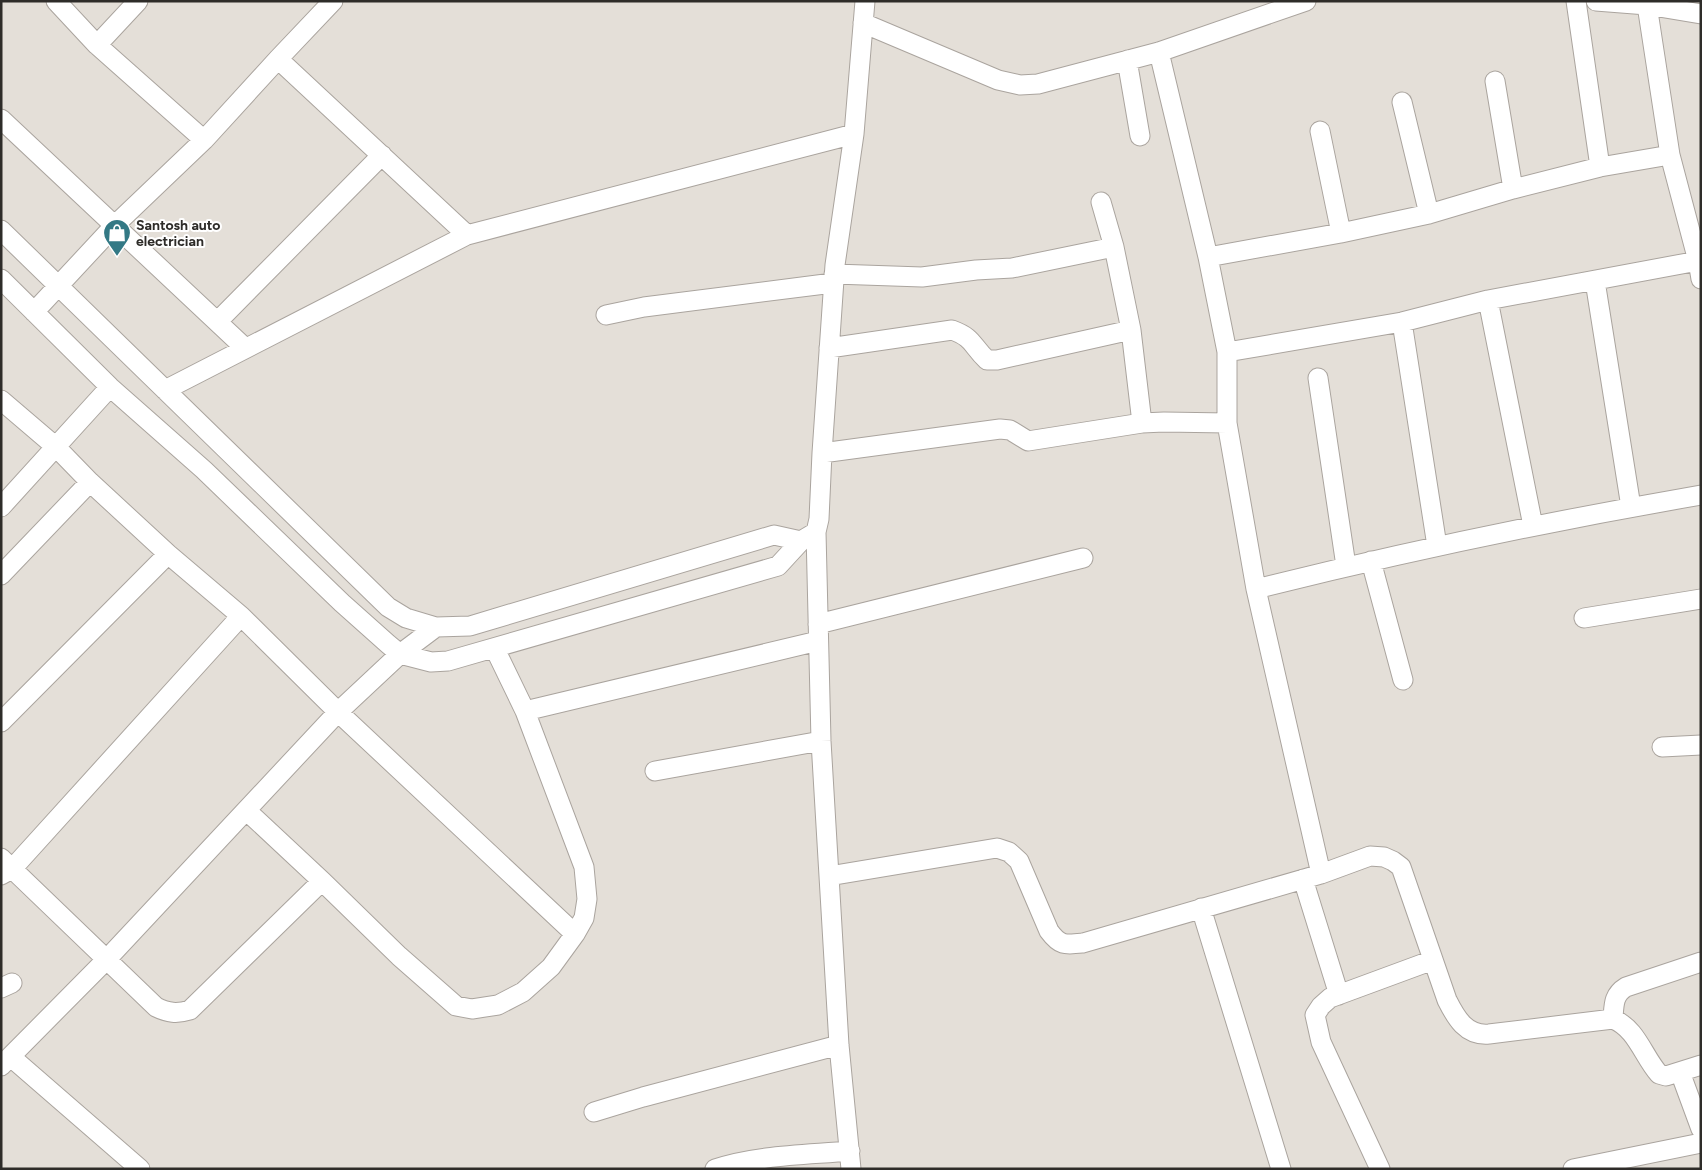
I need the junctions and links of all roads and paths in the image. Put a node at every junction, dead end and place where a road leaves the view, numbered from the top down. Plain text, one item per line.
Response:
1 (56, 1) edge
2 (138, 1) edge
3 (334, 1) edge
4 (865, 1) edge
5 (1306, 1) edge
6 (1576, 1) edge
7 (1596, 1) edge
8 (1647, 5) junction
9 (1701, 14) edge
10 (863, 23) junction
11 (98, 44) junction
12 (1158, 52) junction
13 (278, 59) junction
14 (1127, 60) junction
15 (1495, 81) dead end
16 (1402, 102) dead end
17 (1, 119) edge
18 (1320, 131) dead end
19 (854, 134) junction
20 (1140, 136) dead end
21 (204, 140) junction
22 (382, 155) junction
23 (1670, 155) junction
24 (1600, 167) junction
25 (1513, 189) junction
26 (1102, 202) dead end
27 (1429, 214) junction
28 (115, 225) junction
29 (1, 230) edge
30 (1341, 233) junction
31 (467, 234) junction
32 (1114, 246) junction
33 (1208, 257) junction
34 (1699, 270) edge
35 (834, 278) junction
36 (1, 279) edge
37 (1595, 281) junction
38 (57, 286) junction
39 (1488, 300) junction
40 (34, 312) junction
41 (606, 315) dead end
42 (218, 321) junction
43 (1402, 322) junction
44 (1130, 330) junction
45 (246, 348) junction
46 (829, 348) junction
47 (1227, 352) junction
48 (1318, 378) dead end
49 (110, 388) junction
50 (165, 390) junction
51 (1, 400) edge
52 (1142, 423) junction
53 (1228, 423) junction
54 (56, 447) junction
55 (822, 453) junction
56 (90, 482) junction
57 (1701, 494) edge
58 (1, 507) edge
59 (1631, 507) junction
60 (1533, 526) junction
61 (808, 536) junction
62 (1437, 546) junction
63 (168, 554) junction
64 (1083, 558) dead end
65 (1371, 561) junction
66 (1346, 566) junction
67 (1, 575) edge
68 (1256, 589) junction
69 (1701, 598) edge
70 (241, 616) junction
71 (1584, 618) dead end
72 (436, 627) junction
73 (818, 632) junction
74 (495, 648) junction
75 (400, 654) junction
76 (1403, 680) dead end
77 (338, 712) junction
78 (525, 712) junction
79 (1, 722) edge
80 (821, 741) junction
81 (1701, 745) edge
82 (1662, 747) dead end
83 (656, 771) dead end
84 (247, 811) junction
85 (5, 867) edge
86 (829, 876) junction
87 (1312, 876) junction
88 (322, 881) junction
89 (1201, 908) junction
90 (575, 934) junction
91 (107, 959) junction
92 (1433, 960) junction
93 (1701, 962) edge
94 (1339, 995) junction
95 (1613, 1019) junction
96 (839, 1044) junction
97 (6, 1062) edge
98 (1701, 1065) edge
99 (1680, 1072) junction
100 (594, 1112) dead end
101 (1701, 1129) edge
102 (1701, 1143) edge
103 (851, 1160) edge
104 (140, 1169) edge
105 (714, 1169) edge
106 (1280, 1169) edge
107 (1380, 1169) edge
108 (1573, 1169) edge

1 - 11 street
2 - 11 street
3 - 13 street
4 - 10 street
5 - 12 street
6 - 24 street
7 - 8 street
8 - 9 street
8 - 23 street
10 - 14 street
10 - 19 street
11 - 21 street
12 - 14 street
12 - 33 street
13 - 21 street
13 - 22 street
14 - 20 street
15 - 25 street
16 - 27 street
17 - 28 street
18 - 30 street
19 - 31 street
19 - 35 street
21 - 28 street
22 - 31 street
22 - 42 street
23 - 24 street
23 - 34 street
24 - 25 street
25 - 27 street
26 - 32 street
27 - 30 street
28 - 38 street
28 - 42 street
29 - 38 street
30 - 33 street
31 - 45 street
32 - 35 street
32 - 44 street
33 - 47 street
34 - 37 street
35 - 41 street
35 - 46 street
36 - 40 street
37 - 39 street
37 - 59 street
38 - 40 street
38 - 50 street
39 - 43 street
39 - 60 street
40 - 49 street
42 - 45 street
43 - 47 street
43 - 62 street
44 - 46 street
44 - 52 street
45 - 50 street
46 - 55 street
47 - 53 street
48 - 66 street
49 - 54 street
49 - 75 street
50 - 72 street
51 - 54 street
52 - 53 street
52 - 55 street
53 - 68 street
54 - 56 street
54 - 58 street
55 - 61 street
56 - 63 street
56 - 67 street
57 - 59 street
59 - 60 street
60 - 62 street
61 - 72 street
61 - 73 street
61 - 74 street
62 - 65 street
63 - 70 street
63 - 79 street
64 - 73 street
65 - 66 street
65 - 76 street
66 - 68 street
68 - 87 street
69 - 71 street
70 - 77 street
70 - 85 street
72 - 75 street
73 - 78 street
73 - 80 street
74 - 75 street
74 - 78 street
75 - 77 street
77 - 84 street
77 - 90 street
78 - 90 street
80 - 83 street
80 - 86 street
81 - 82 street
84 - 88 street
84 - 91 street
85 - 91 street
86 - 89 street
86 - 96 street
87 - 89 street
87 - 92 street
87 - 94 street
88 - 90 street
88 - 91 street
89 - 106 street
91 - 97 street
92 - 94 street
92 - 95 street
93 - 95 street
94 - 107 street
95 - 99 street
96 - 100 street
96 - 103 street
97 - 104 street
98 - 99 street
99 - 101 street
102 - 108 street
103 - 105 street

